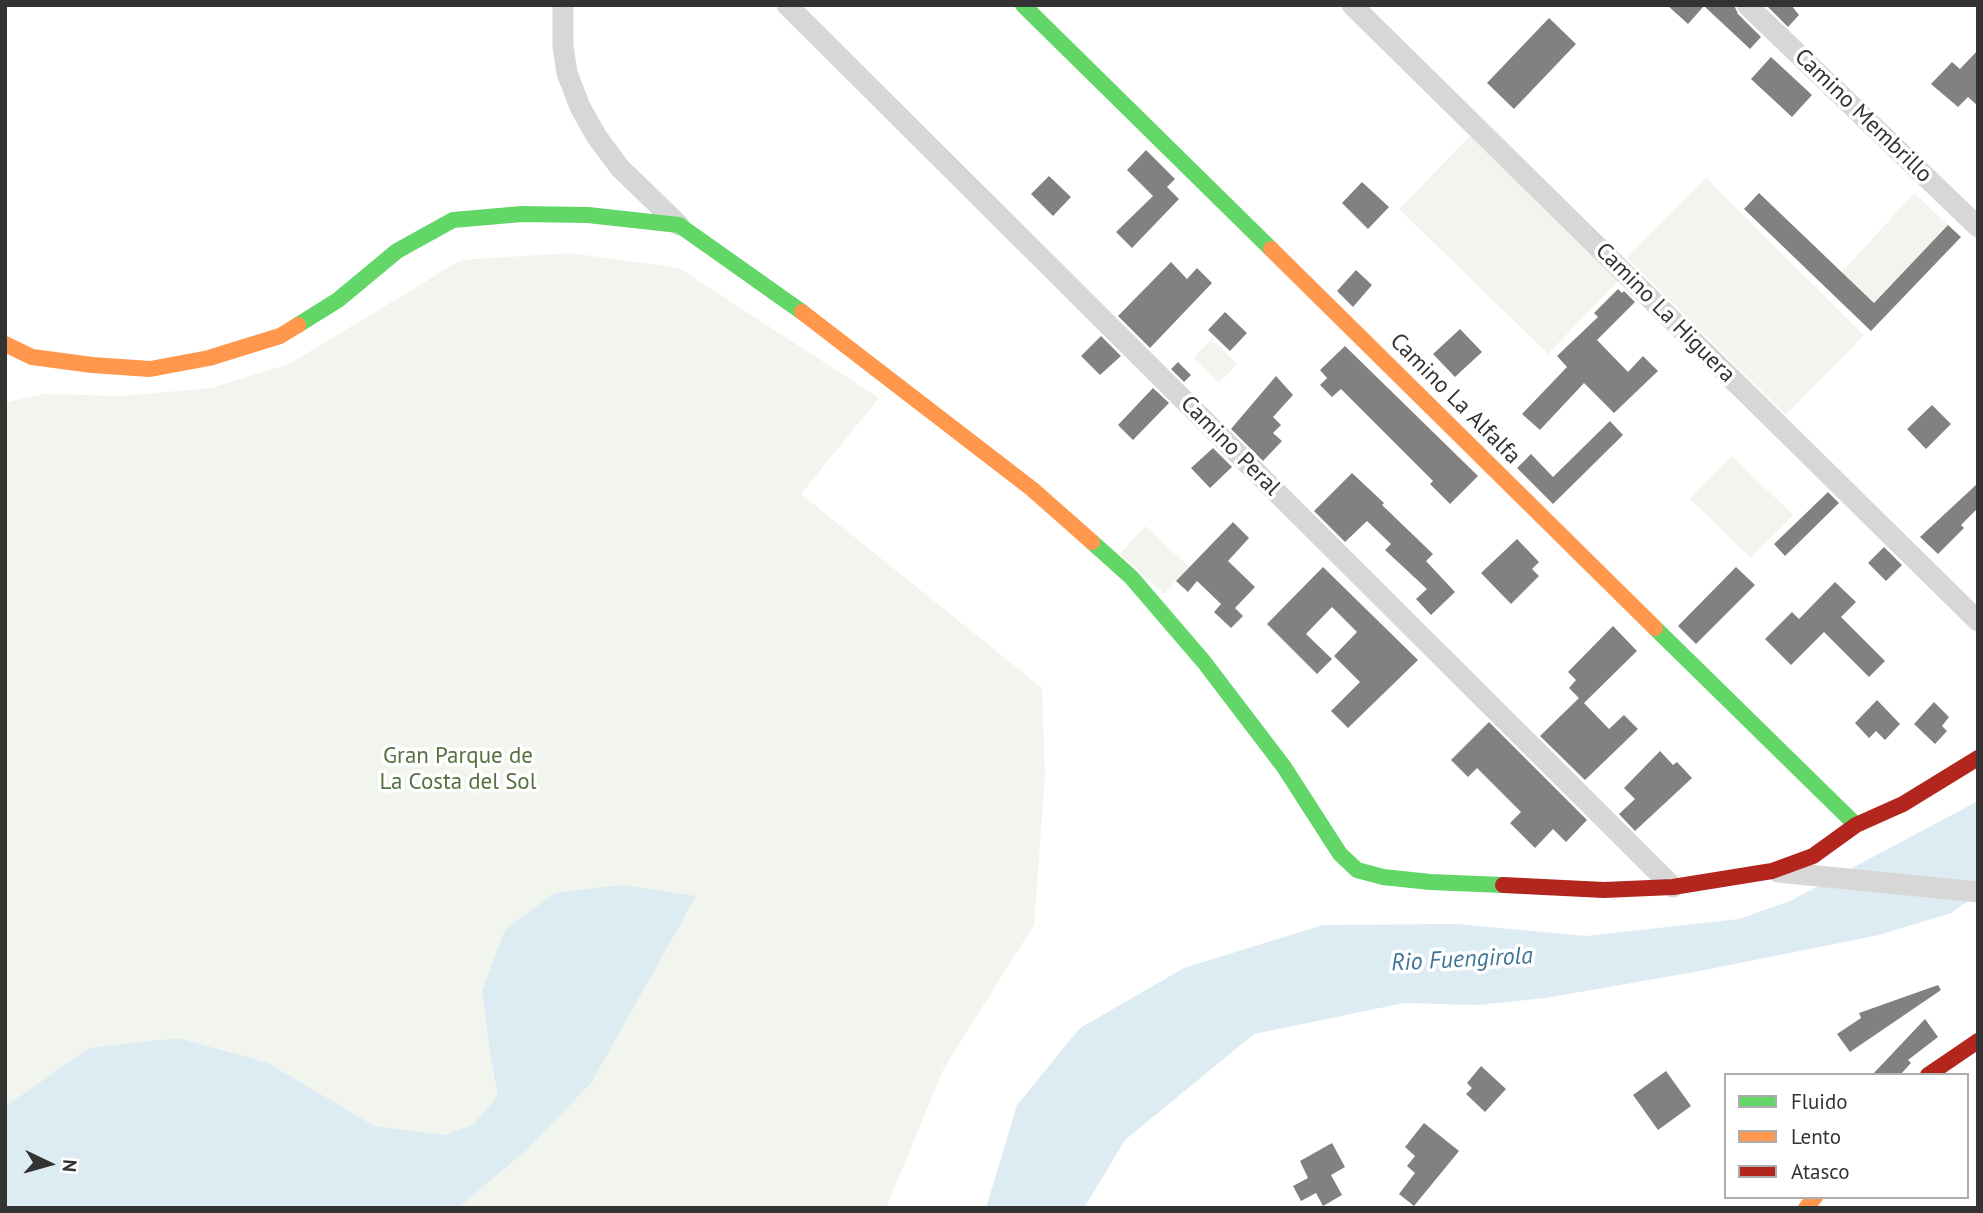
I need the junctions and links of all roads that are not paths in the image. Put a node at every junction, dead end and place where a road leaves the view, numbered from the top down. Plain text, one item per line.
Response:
1 (563, 5) edge
2 (787, 5) edge
3 (1023, 5) edge
4 (1352, 5) edge
5 (1747, 5) edge
6 (679, 225) junction
7 (1978, 227) edge
8 (5, 344) edge
9 (1978, 621) edge
10 (1978, 758) edge
11 (1856, 825) junction
12 (1772, 871) junction
13 (1673, 887) junction
14 (1978, 892) edge
15 (1978, 1041) edge
16 (1931, 1073) edge

1 - 6 street
2 - 13 street, Camino Peral
3 - 11 street, Camino La Alfalfa
4 - 9 street, Camino La Higuera
5 - 7 street, Camino Membrillo
6 - 8 street
6 - 13 street
10 - 11 street
11 - 12 street
12 - 13 street
12 - 14 street
15 - 16 street

